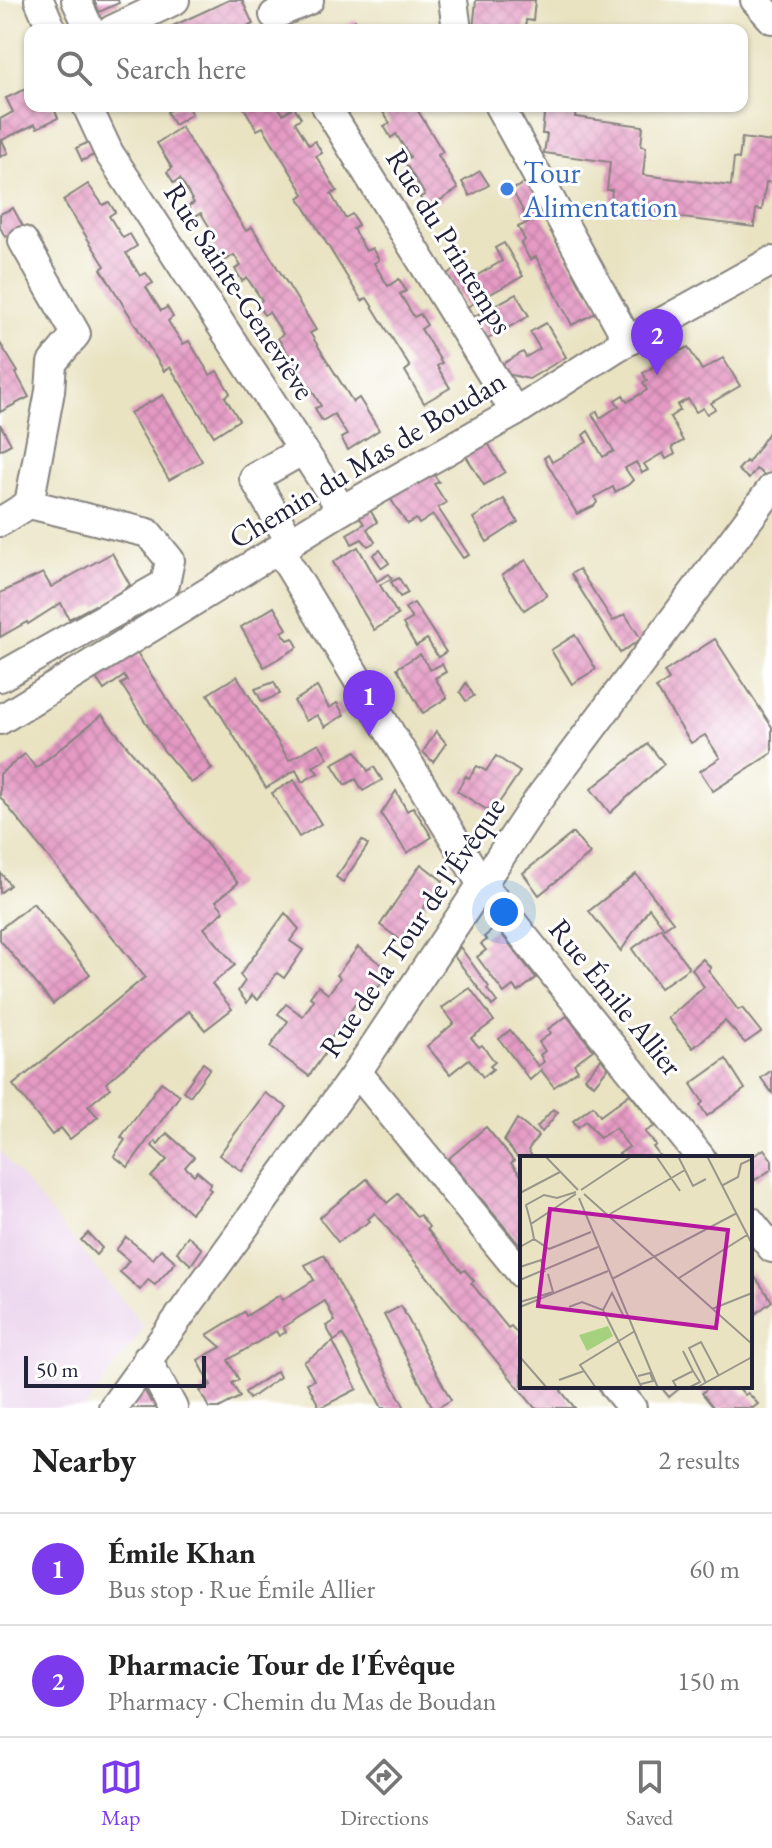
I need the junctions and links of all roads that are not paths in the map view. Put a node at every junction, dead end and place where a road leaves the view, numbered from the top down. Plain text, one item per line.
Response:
1 (39, 0) edge
2 (76, 0) edge
3 (175, 0) edge
4 (309, 0) edge
5 (453, 0) edge
6 (755, 0) edge
7 (274, 15) edge
8 (772, 19) edge
9 (49, 24) edge
10 (87, 24) edge
11 (125, 24) edge
12 (456, 24) edge
13 (90, 112) edge
14 (330, 112) edge
15 (502, 112) edge
16 (23, 241) dead end
17 (772, 261) edge
18 (628, 341) junction
19 (515, 412) junction
20 (303, 450) junction
21 (772, 488) edge
22 (29, 504) junction
23 (342, 510) junction
24 (0, 522) edge
25 (285, 547) junction
26 (0, 677) edge
27 (0, 720) edge
28 (481, 883) junction
29 (357, 1072) junction
30 (699, 1156) edge
31 (752, 1223) edge
32 (772, 1248) edge
33 (520, 1272) edge
34 (147, 1359) junction
35 (616, 1388) edge
36 (113, 1408) edge
37 (173, 1408) edge
38 (632, 1408) edge

1 - 9 street
2 - 10 street
3 - 11 street
4 - 7 street
5 - 12 street
6 - 8 street
13 - 20 street, Rue Sainte-Geneviève
14 - 19 street, Rue du Printemps
15 - 18 street
16 - 22 street
17 - 18 street, Chemin du Mas de Boudan
18 - 19 street, Chemin du Mas de Boudan
19 - 23 street, Chemin du Mas de Boudan
20 - 23 street, Rue Sainte-Geneviève
20 - 25 street, Rue Émile Allier
21 - 28 street, Rue de la Tour de l'Évêque
22 - 24 street
22 - 26 street
23 - 25 street, Chemin du Mas de Boudan
25 - 27 street, Chemin du Mas de Boudan
25 - 28 street, Rue Émile Allier
28 - 29 street, Rue de la Tour de l'Évêque
28 - 30 street, Rue Émile Allier
29 - 33 street
29 - 34 street, Rue de la Tour de l'Évêque
31 - 32 street
34 - 36 street, Rue de la Tour de l'Évêque
34 - 37 street
35 - 38 street

